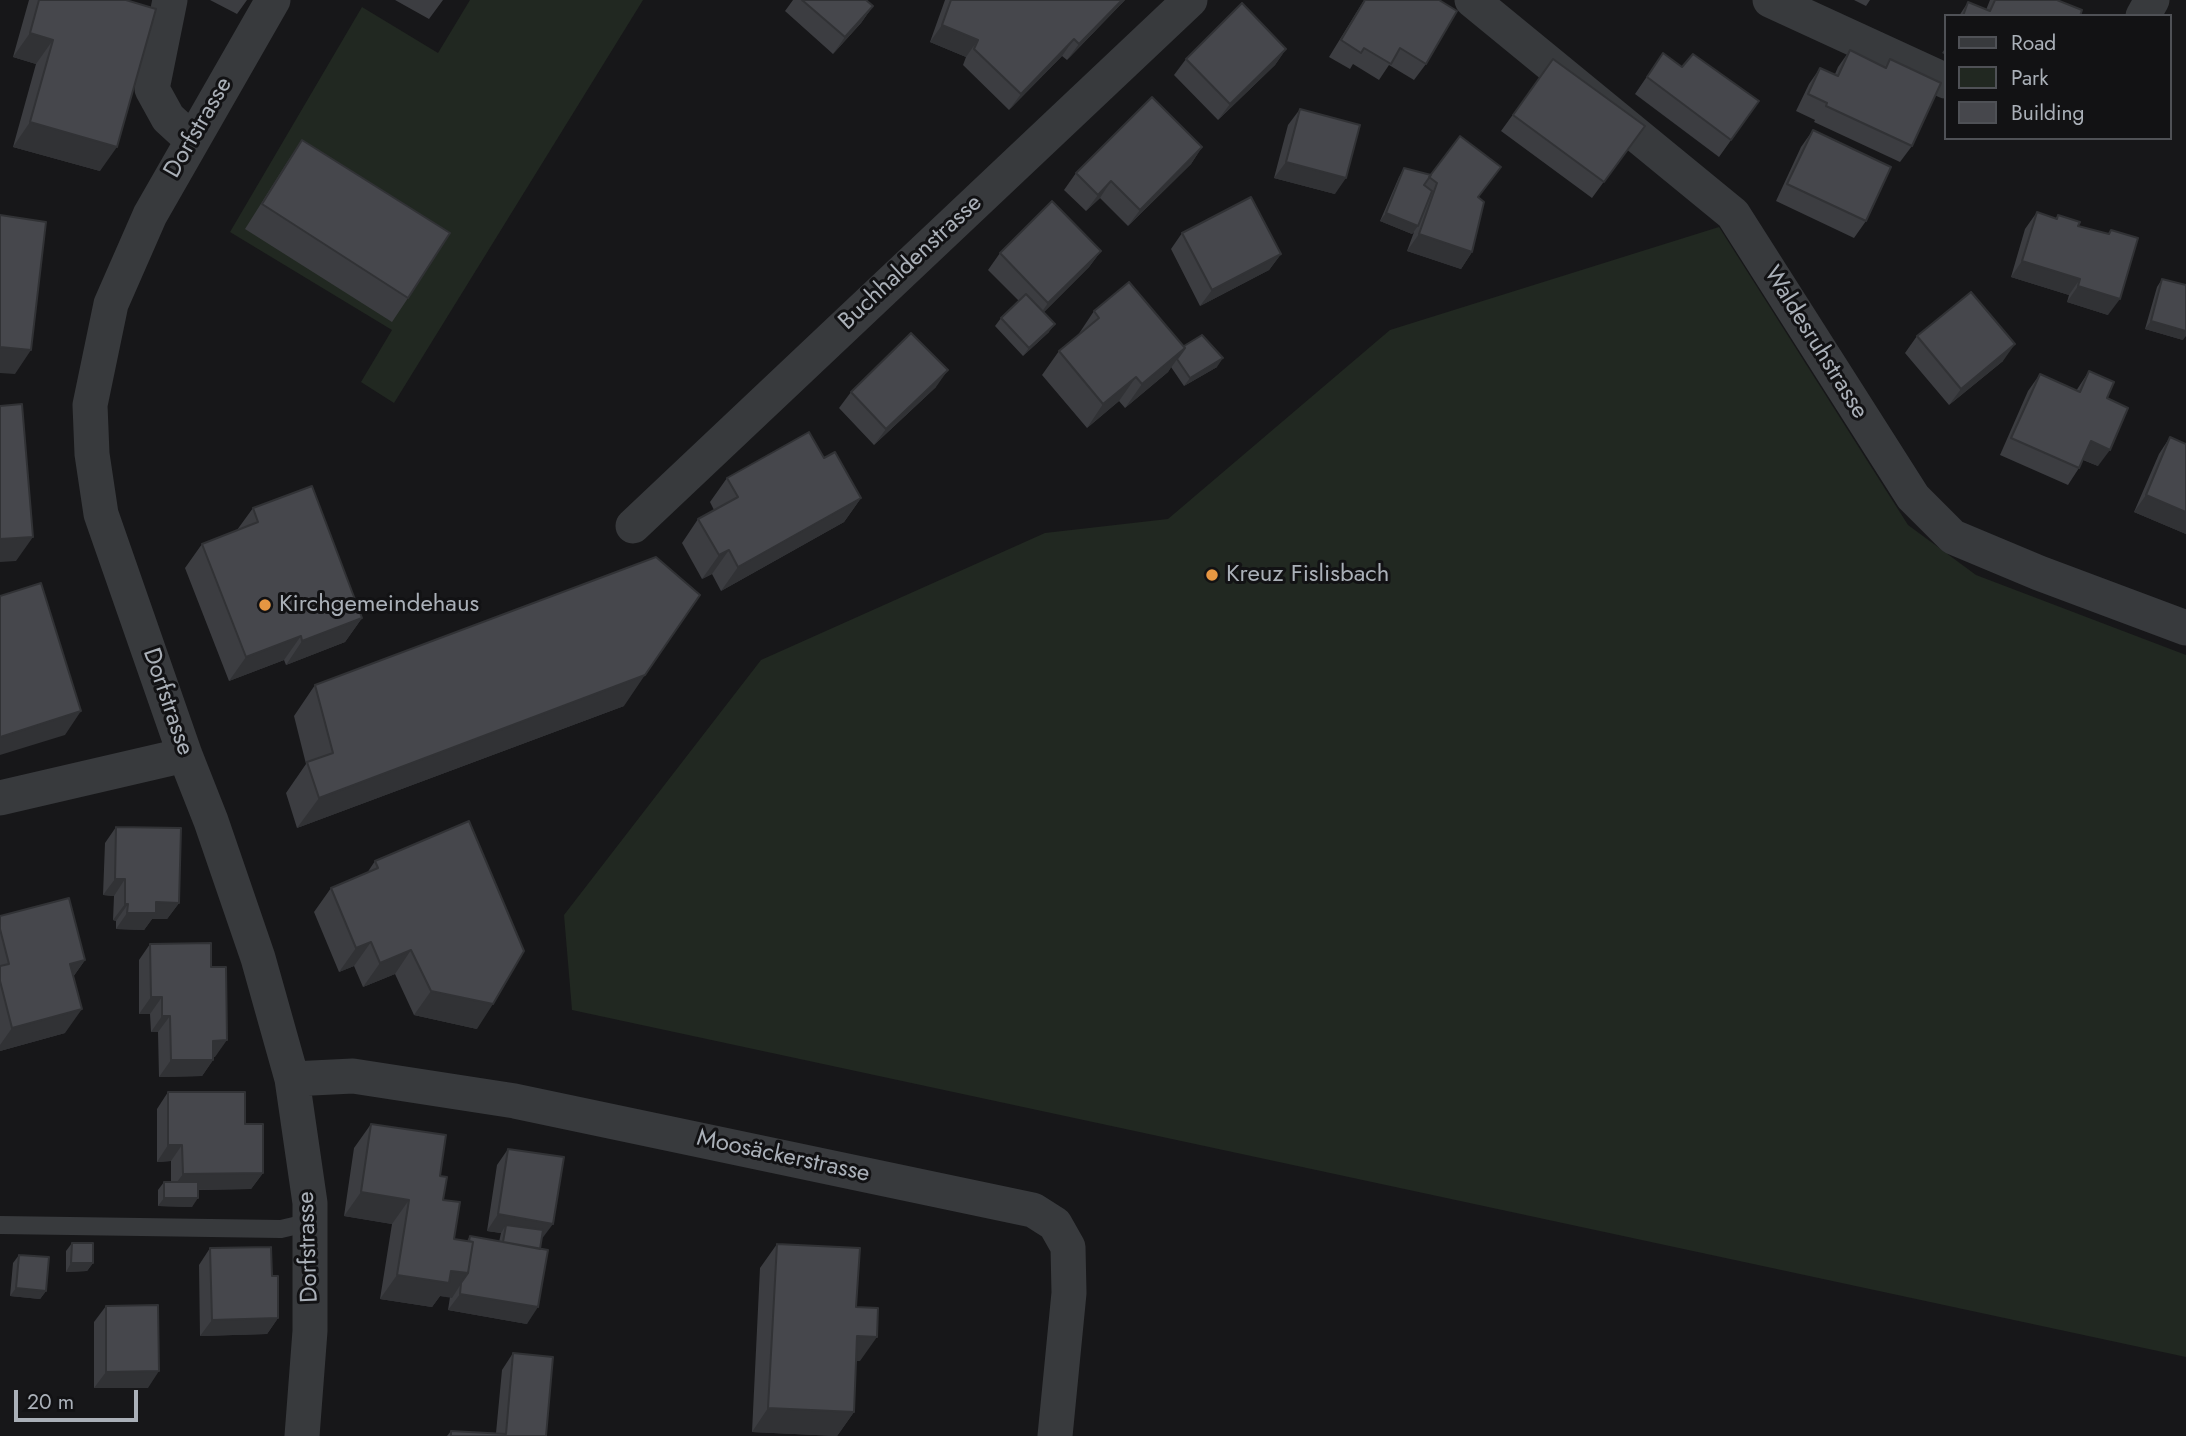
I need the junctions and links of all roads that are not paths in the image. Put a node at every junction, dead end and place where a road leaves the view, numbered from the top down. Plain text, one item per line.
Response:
1 (170, 0) edge
2 (273, 0) edge
3 (1190, 0) edge
4 (1472, 0) edge
5 (1770, 0) edge
6 (1944, 80) edge
7 (192, 140) junction
8 (633, 526) dead end
9 (2186, 628) edge
10 (185, 755) junction
11 (0, 798) edge
12 (292, 1079) junction
13 (311, 1223) junction
14 (0, 1225) edge
15 (302, 1436) edge
16 (1055, 1436) edge

1 - 7 street
2 - 7 street, Dorfstrasse
3 - 8 street, Buchhaldenstrasse
4 - 9 street, Waldesruhstrasse
5 - 6 street
7 - 10 street, Dorfstrasse
10 - 11 street
10 - 12 street, Dorfstrasse
12 - 13 street, Dorfstrasse
12 - 16 street, Moosäckerstrasse
13 - 14 lane
13 - 15 street, Dorfstrasse

